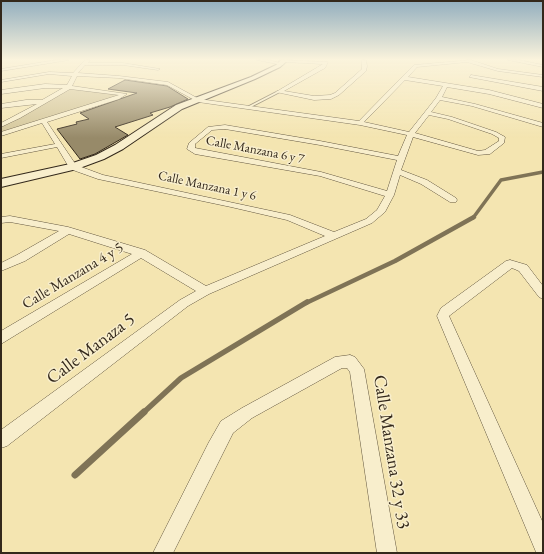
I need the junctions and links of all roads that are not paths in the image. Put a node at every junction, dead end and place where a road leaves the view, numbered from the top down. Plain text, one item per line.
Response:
1 (171, 86) edge
2 (233, 86) edge
3 (290, 86) edge
4 (346, 86) edge
5 (397, 86) edge
6 (445, 86) edge
7 (456, 86) edge
8 (526, 86) edge
9 (69, 87) junction
10 (543, 89) edge
11 (1, 92) edge
12 (279, 92) junction
13 (439, 98) junction
14 (198, 100) junction
15 (43, 102) junction
16 (1, 106) edge
17 (543, 106) edge
18 (248, 107) junction
19 (427, 113) junction
20 (18, 117) junction
21 (1, 120) edge
22 (44, 121) junction
23 (360, 122) junction
24 (1, 125) edge
25 (543, 125) edge
26 (1, 134) edge
27 (411, 134) junction
28 (59, 145) junction
29 (1, 156) edge
30 (401, 159) junction
31 (73, 167) junction
32 (397, 170) junction
33 (1, 183) edge
34 (390, 195) junction
35 (453, 200) dead end
36 (1, 220) edge
37 (68, 230) junction
38 (334, 236) junction
39 (141, 253) junction
40 (1, 267) edge
41 (205, 290) junction
42 (543, 294) edge
43 (1, 338) edge
44 (1, 440) edge
45 (543, 545) edge
46 (163, 553) edge
47 (387, 553) edge

1 - 14 street
2 - 14 street
3 - 12 street
4 - 12 street
5 - 23 street
6 - 13 street, Calle Manaza 5
7 - 17 street
8 - 10 street
9 - 11 street
9 - 15 street
9 - 22 street
12 - 18 lane
13 - 19 street, Calle Manaza 5
13 - 25 street
14 - 18 street
14 - 31 street
15 - 16 street
15 - 20 street
18 - 23 street
19 - 27 street, Calle Manaza 5
19 - 27 street
20 - 21 street
20 - 24 street
22 - 26 street
22 - 28 street
23 - 27 street
27 - 30 street, Calle Manaza 5
28 - 29 street
28 - 31 street
30 - 32 street, Calle Manaza 5
30 - 34 street, Calle Manzana 6 y 7
31 - 33 street
31 - 38 street, Calle Manzana 1 y 6
32 - 34 street, Calle Manaza 5
32 - 35 street
34 - 38 street, Calle Manaza 5
36 - 37 street
37 - 39 street
37 - 40 street
38 - 41 street, Calle Manaza 5
39 - 41 street
39 - 43 street, Calle Manzana 4 y 5
41 - 44 street, Calle Manaza 5
42 - 45 street
46 - 47 street, Calle Manzana 32 y 33

